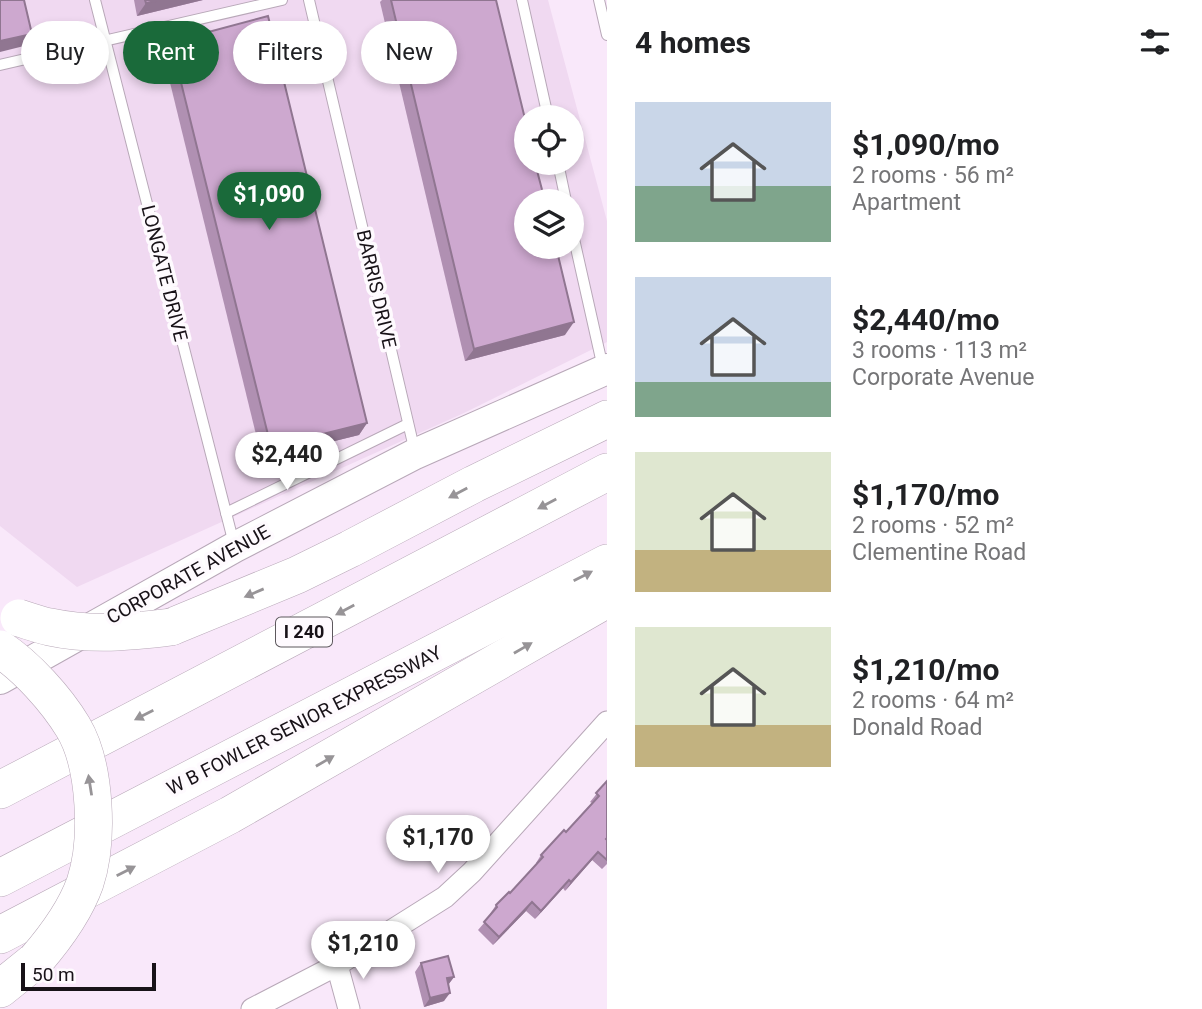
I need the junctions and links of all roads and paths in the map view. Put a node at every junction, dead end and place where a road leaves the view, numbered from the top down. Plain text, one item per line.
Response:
1 (95, 0) edge
2 (282, 0) edge
3 (309, 0) edge
4 (522, 0) edge
5 (599, 0) edge
6 (100, 21) edge
7 (607, 35) edge
8 (109, 39) edge
9 (109, 56) edge
10 (21, 60) edge
11 (0, 65) edge
12 (545, 105) edge
13 (579, 259) edge
14 (605, 370) edge
15 (607, 419) edge
16 (408, 424) junction
17 (415, 454) junction
18 (607, 472) edge
19 (226, 513) junction
20 (234, 547) junction
21 (607, 563) edge
22 (607, 599) edge
23 (9, 616) edge
24 (0, 649) edge
25 (0, 679) edge
26 (607, 722) edge
27 (0, 790) edge
28 (0, 878) edge
29 (0, 936) edge
30 (337, 965) junction
31 (0, 989) edge
32 (252, 1009) edge
33 (349, 1009) edge

1 - 6 lane, LONGATE DRIVE
2 - 8 lane
3 - 16 lane, BARRIS DRIVE
4 - 12 lane
5 - 7 lane
9 - 19 lane, LONGATE DRIVE
10 - 11 lane
13 - 14 lane
14 - 17 street, CORPORATE AVENUE
15 -> 23 highway, bridge
16 - 17 lane, BARRIS DRIVE
16 - 19 lane
17 - 20 street, CORPORATE AVENUE
18 -> 27 highway, I 240
19 - 20 lane, LONGATE DRIVE
20 - 25 street, CORPORATE AVENUE
28 -> 21 highway, W B FOWLER SENIOR EXPRESSWAY
29 -> 22 highway
31 -> 24 highway, bridge
26 - 30 street
30 - 32 street
30 - 33 street

